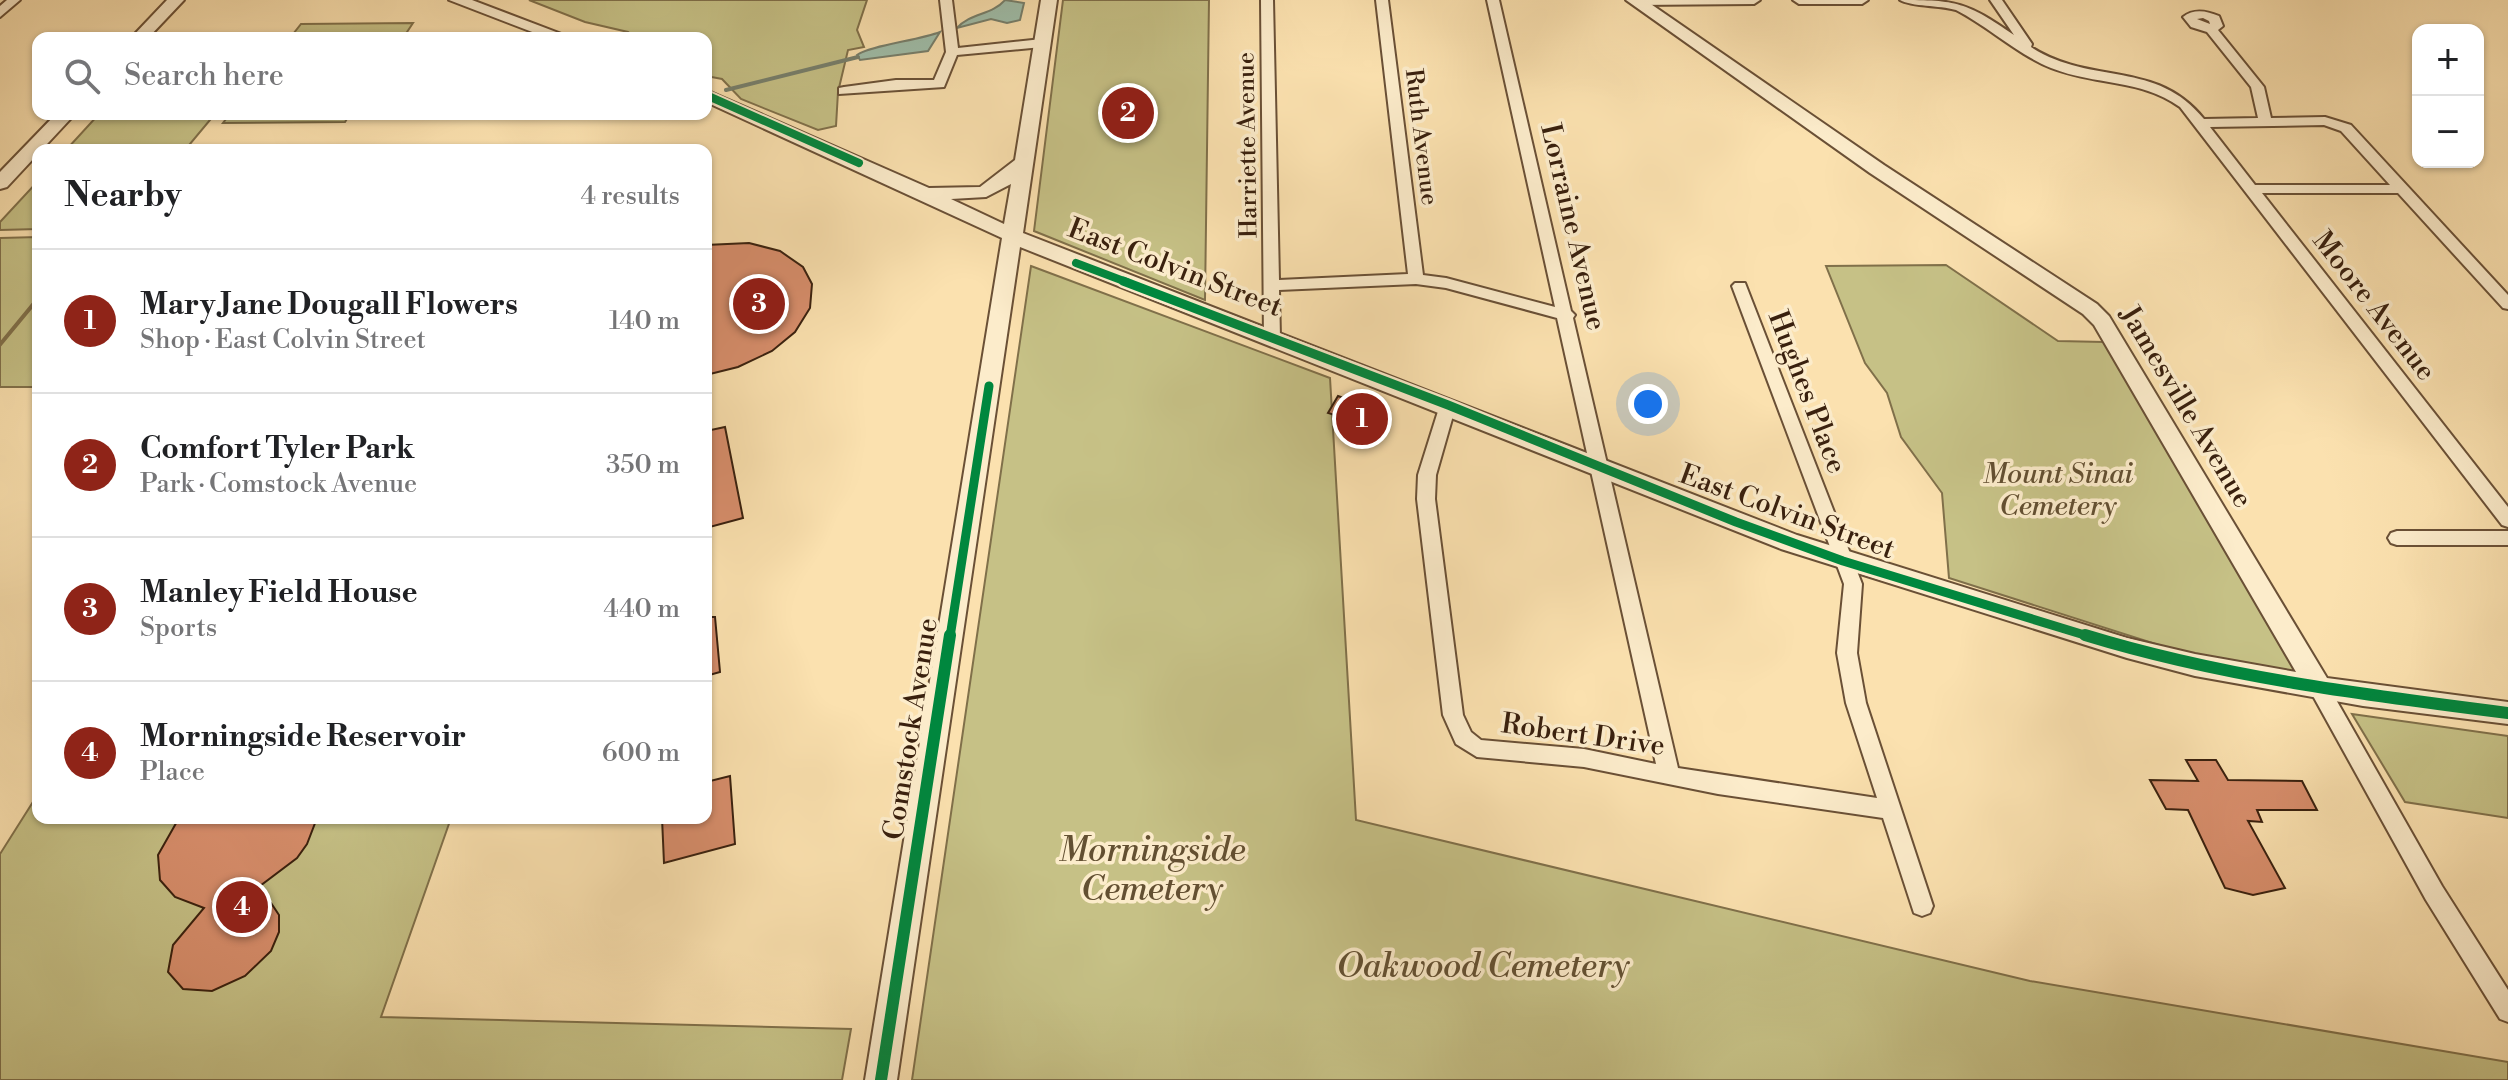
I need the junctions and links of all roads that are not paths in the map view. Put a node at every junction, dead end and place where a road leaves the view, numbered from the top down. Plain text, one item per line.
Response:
1 (14, 0) edge
2 (176, 0) edge
3 (457, 0) edge
4 (497, 0) edge
5 (946, 0) edge
6 (1049, 0) edge
7 (1267, 0) edge
8 (1382, 0) edge
9 (1493, 0) edge
10 (1754, 0) edge
11 (1799, 0) edge
12 (1862, 0) edge
13 (1906, 0) edge
14 (1954, 0) edge
15 (1996, 0) edge
16 (1635, 1) edge
17 (1938, 1) edge
18 (0, 13) edge
19 (516, 19) junction
20 (2211, 29) dead end
21 (145, 32) edge
22 (549, 32) edge
23 (1042, 43) junction
24 (952, 52) junction
25 (2032, 53) junction
26 (844, 91) dead end
27 (712, 98) edge
28 (60, 120) edge
29 (2265, 121) junction
30 (2200, 123) junction
31 (37, 144) edge
32 (32, 150) edge
33 (1024, 161) junction
34 (0, 183) edge
35 (907, 185) junction
36 (2249, 189) junction
37 (2404, 189) junction
38 (1013, 235) junction
39 (1416, 279) junction
40 (1273, 285) junction
41 (1740, 286) dead end
42 (2508, 304) edge
43 (1567, 315) junction
44 (1272, 338) junction
45 (1448, 405) junction
46 (1599, 466) junction
47 (2508, 520) edge
48 (2397, 538) dead end
49 (2508, 538) edge
50 (1843, 561) junction
51 (2319, 688) junction
52 (2508, 713) edge
53 (1669, 775) junction
54 (1893, 810) junction
55 (1922, 906) dead end
56 (2508, 1011) edge
57 (881, 1080) edge

1 - 18 street
2 - 21 street
3 - 19 street
4 - 19 street
5 - 24 street
6 - 23 street, Comstock Avenue
7 - 40 street, Harriette Avenue
8 - 39 street, Ruth Avenue
9 - 43 street, Lorraine Avenue
10 - 16 street
11 - 12 street
13 - 17 street
14 - 17 street
15 - 25 street
16 - 51 street, Jamesville Avenue
17 - 25 street, Moore Avenue
19 - 22 street
20 - 29 street
23 - 24 street
23 - 33 street, Comstock Avenue
24 - 26 street
25 - 30 street, Moore Avenue
27 - 35 street, East Colvin Street
28 - 31 street
29 - 30 street
29 - 37 street
30 - 36 street, Moore Avenue
32 - 34 street
33 - 35 street
33 - 38 street, Comstock Avenue
35 - 38 street, East Colvin Street
36 - 37 street
36 - 47 street, Moore Avenue
37 - 42 street
38 - 44 street, East Colvin Street
38 - 57 street, Comstock Avenue
39 - 40 street
39 - 43 street
40 - 44 street, Harriette Avenue
41 - 50 street, Hughes Place
43 - 46 street, Lorraine Avenue
44 - 45 street, East Colvin Street
45 - 46 street, East Colvin Street
45 - 53 street, Robert Drive
46 - 50 street, East Colvin Street
46 - 53 street, Lorraine Avenue
48 - 49 street
50 - 51 street, East Colvin Street
50 - 54 street, Hughes Place
51 - 52 street, East Colvin Street
51 - 56 street, Jamesville Avenue
53 - 54 street, Robert Drive
54 - 55 street, Hughes Place

